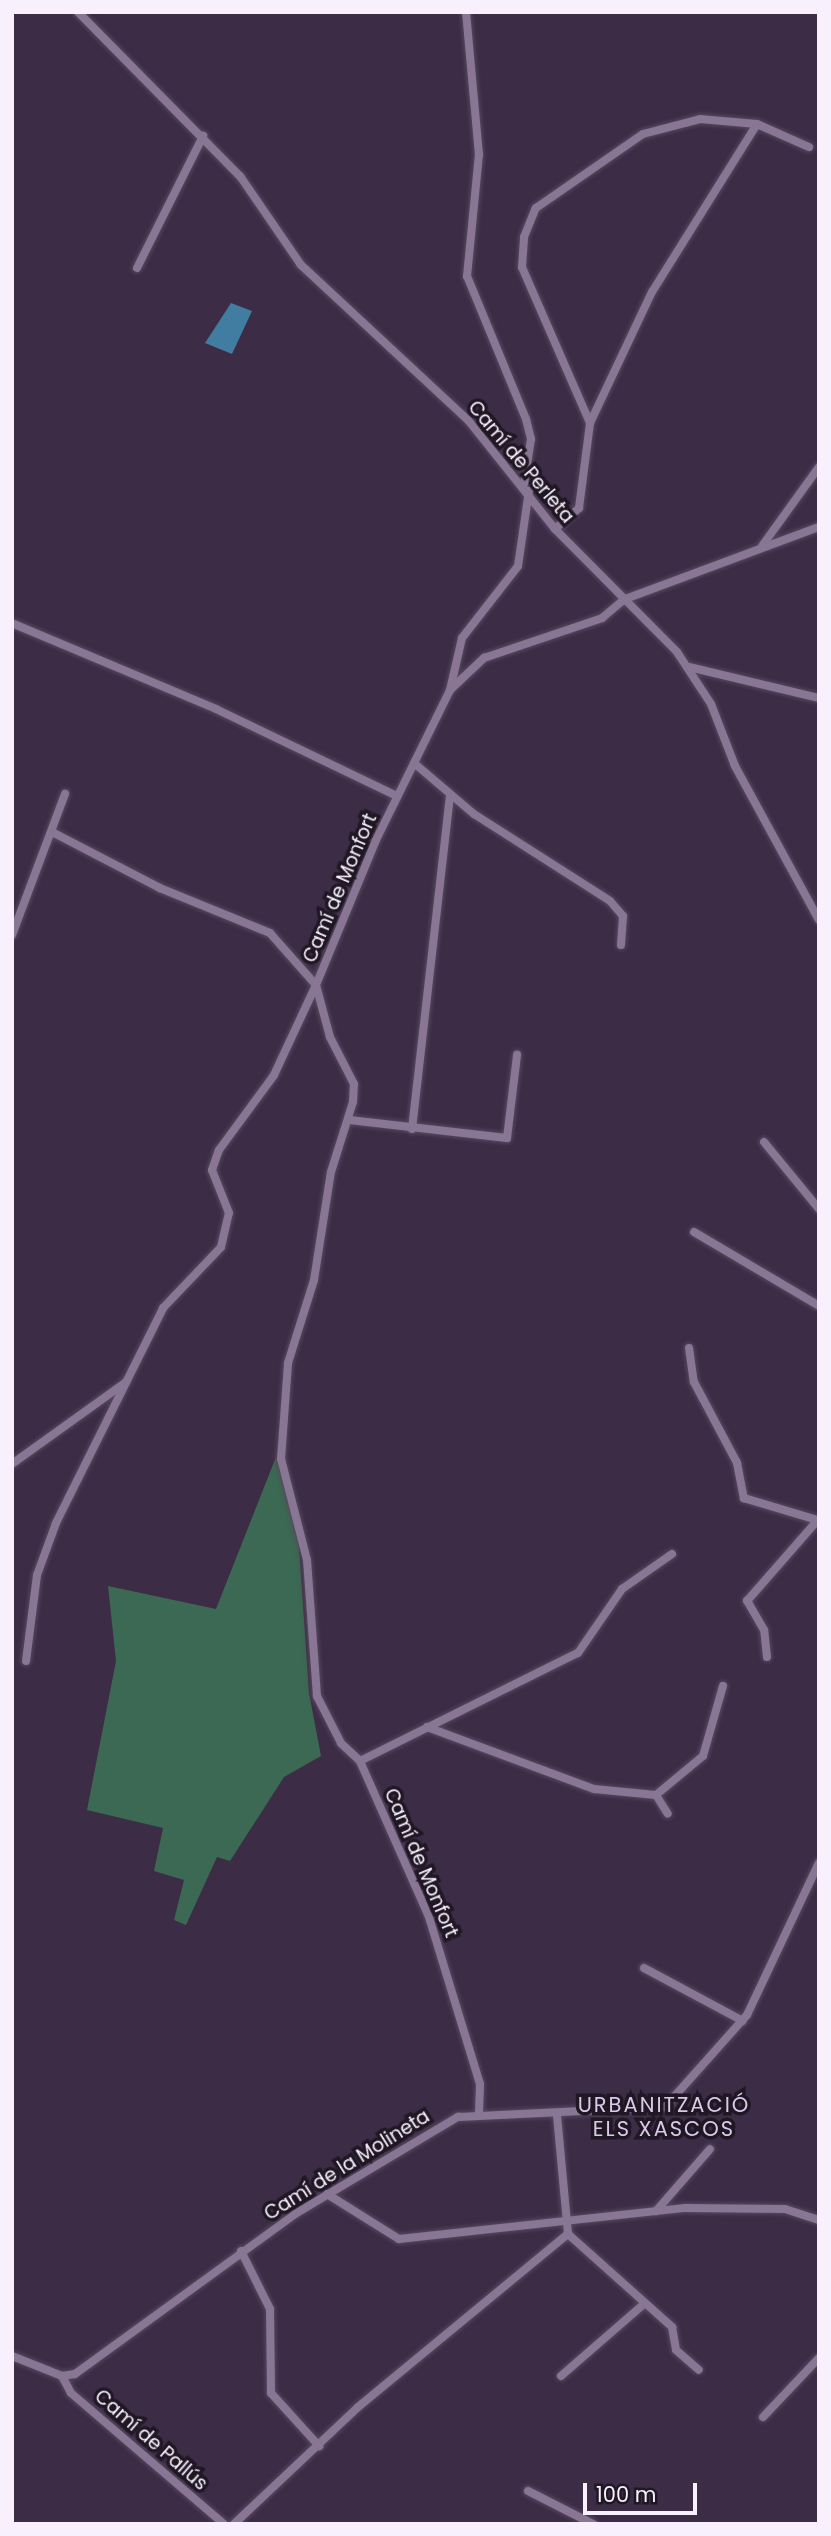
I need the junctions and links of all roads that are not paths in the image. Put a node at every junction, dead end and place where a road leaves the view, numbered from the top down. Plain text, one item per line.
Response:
1 (78, 12) edge
2 (466, 12) edge
3 (757, 124) junction
4 (203, 136) junction
5 (810, 147) dead end
6 (137, 268) dead end
7 (590, 423) junction
8 (819, 467) edge
9 (526, 488) junction
10 (819, 527) edge
11 (555, 529) junction
12 (762, 546) junction
13 (625, 599) junction
14 (14, 624) dead end
15 (689, 667) junction
16 (450, 690) junction
17 (819, 698) edge
18 (414, 763) junction
19 (65, 794) dead end
20 (450, 795) junction
21 (397, 796) junction
22 (52, 832) junction
23 (819, 920) edge
24 (12, 934) edge
25 (621, 945) dead end
26 (316, 985) junction
27 (517, 1055) dead end
28 (349, 1120) junction
29 (412, 1129) junction
30 (764, 1142) dead end
31 (819, 1209) edge
32 (694, 1232) dead end
33 (819, 1306) edge
34 (689, 1348) dead end
35 (129, 1380) junction
36 (12, 1464) edge
37 (817, 1520) edge
38 (672, 1554) dead end
39 (767, 1657) dead end
40 (26, 1661) dead end
41 (723, 1686) dead end
42 (427, 1727) junction
43 (360, 1761) junction
44 (656, 1795) junction
45 (668, 1814) dead end
46 (819, 1863) edge
47 (644, 1968) dead end
48 (743, 2021) junction
49 (479, 2113) junction
50 (557, 2115) junction
51 (710, 2149) dead end
52 (327, 2194) junction
53 (656, 2211) junction
54 (819, 2220) edge
55 (562, 2221) junction
56 (568, 2234) junction
57 (242, 2251) junction
58 (645, 2303) junction
59 (12, 2356) edge
60 (819, 2358) edge
61 (699, 2370) dead end
62 (816, 2370) edge
63 (62, 2376) junction
64 (561, 2376) dead end
65 (763, 2417) dead end
66 (319, 2446) junction
67 (528, 2491) dead end
68 (224, 2524) edge
69 (234, 2524) edge
70 (593, 2524) edge

1 - 4 street, Camí de Perleta
2 - 9 street, Camí de Monfort
3 - 5 street
3 - 7 street
3 - 7 street
4 - 6 street
4 - 9 street, Camí de Perleta
7 - 11 street
8 - 12 street
9 - 11 street, Camí de Perleta
9 - 16 street, Camí de Monfort
10 - 12 street
11 - 13 street, Camí de Perleta
12 - 13 street
13 - 15 street, Camí de Perleta
13 - 16 street
14 - 21 street
15 - 17 street
15 - 23 street, Camí de Perleta
16 - 18 street, Camí de Monfort
18 - 20 street
18 - 21 street, Camí de Monfort
19 - 22 street
20 - 25 street
20 - 29 street
21 - 26 street, Camí de Monfort
22 - 24 street
22 - 26 street
26 - 28 street, Camí de Monfort
26 - 35 street
27 - 29 street
28 - 29 street
28 - 43 street, Camí de Monfort
30 - 31 street
32 - 33 street
34 - 37 street
35 - 36 street
35 - 40 street
37 - 39 street
38 - 42 street
41 - 44 street
42 - 43 street
42 - 44 street
43 - 49 street, Camí de Monfort
44 - 45 street
46 - 48 street, Camí de la Molineta
47 - 48 street
48 - 50 street, Camí de la Molineta
49 - 50 street, Camí de la Molineta
49 - 52 street, Camí de la Molineta
50 - 55 street
51 - 53 street
52 - 55 street
52 - 57 street, Camí de la Molineta
53 - 54 street
53 - 55 street
55 - 56 street
56 - 58 street
56 - 66 street
57 - 63 street, Camí de la Molineta
57 - 66 street
58 - 61 street
58 - 64 street
59 - 63 street
60 - 62 street
62 - 65 street
63 - 68 street, Camí de Pallús
66 - 69 street
67 - 70 street

